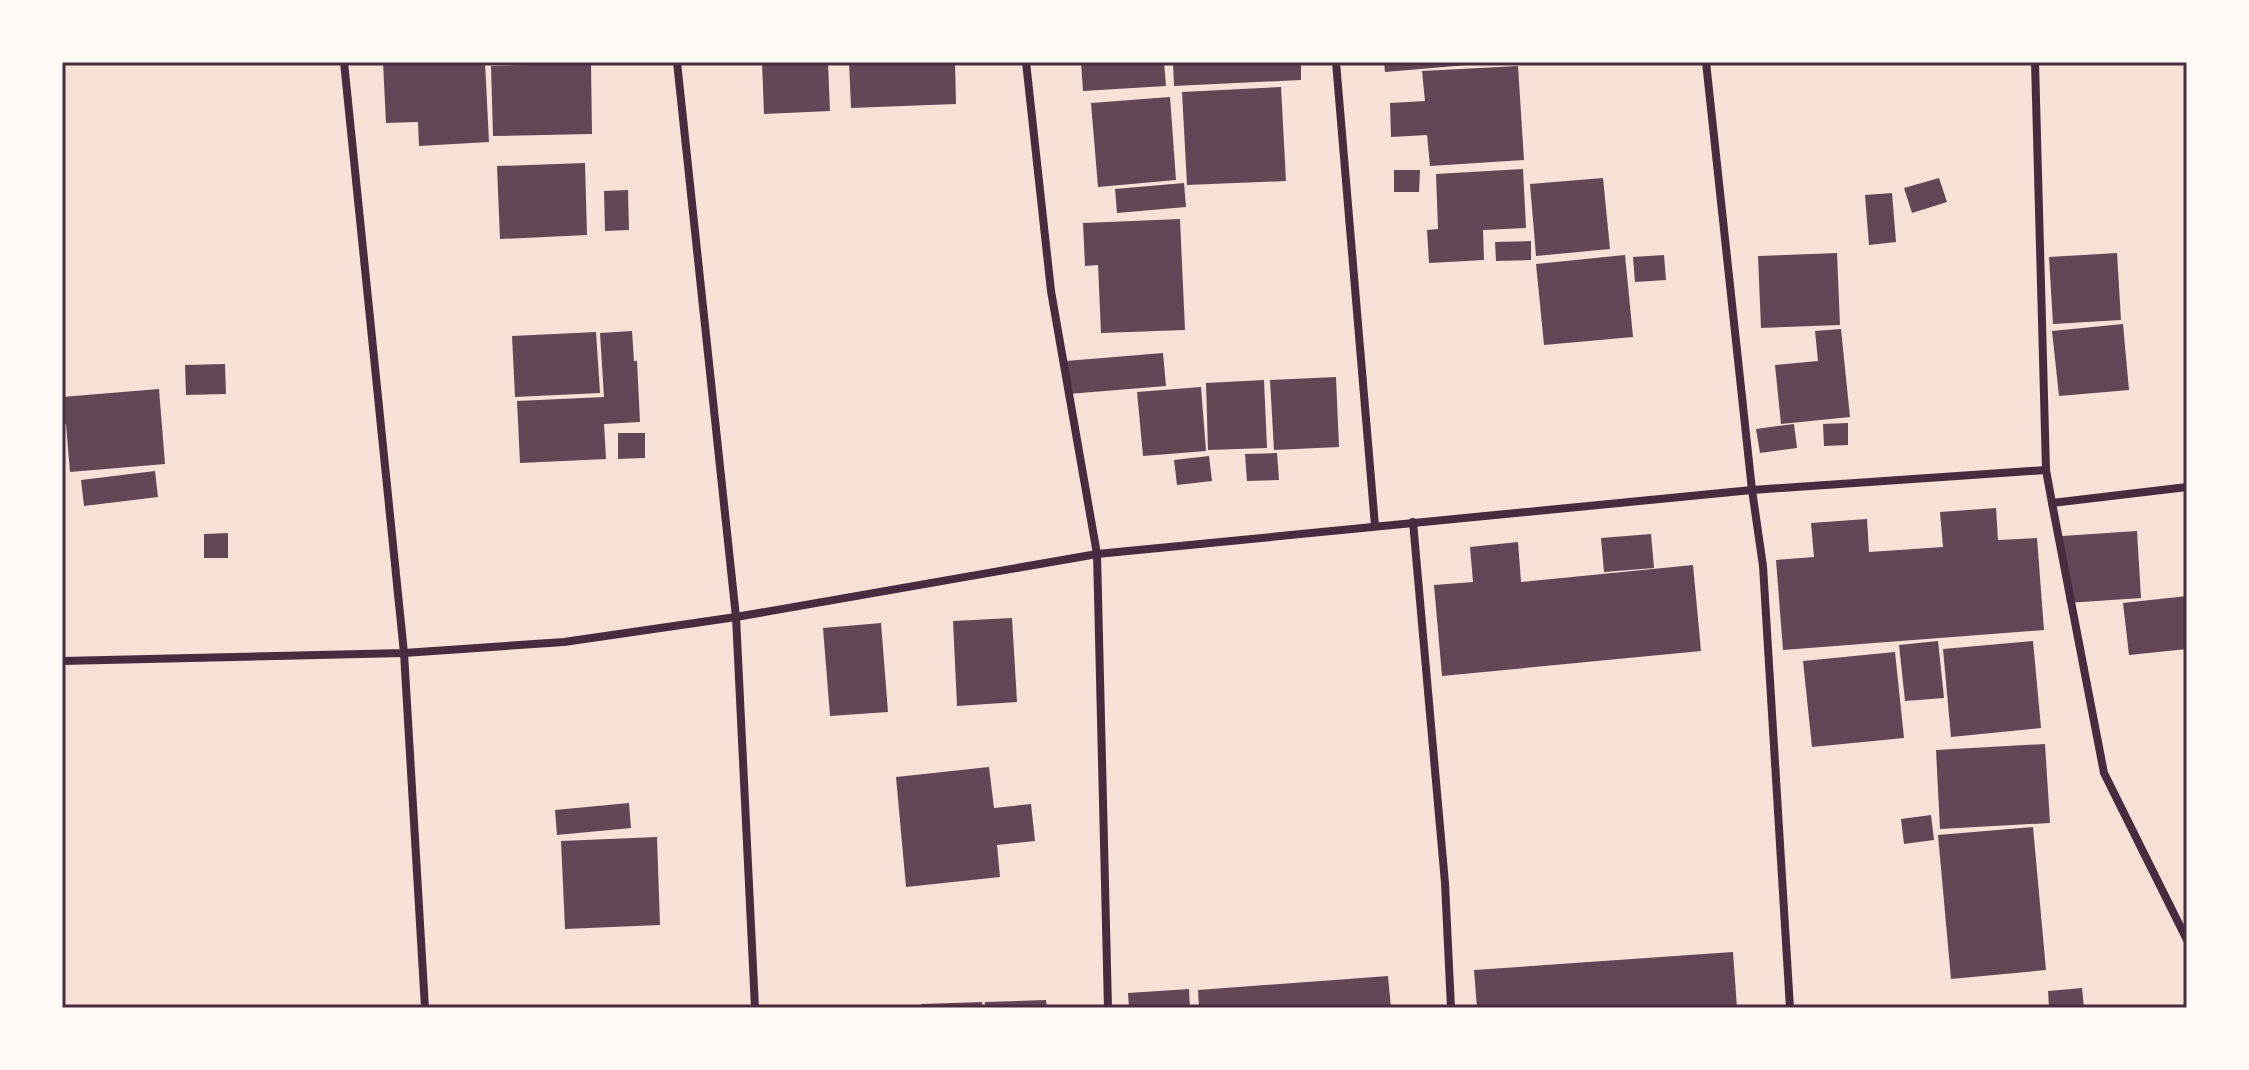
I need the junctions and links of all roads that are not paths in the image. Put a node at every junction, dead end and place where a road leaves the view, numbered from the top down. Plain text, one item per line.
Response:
1 (344, 62) edge
2 (677, 62) edge
3 (1026, 62) edge
4 (1336, 62) edge
5 (1706, 62) edge
6 (2035, 62) edge
7 (2046, 470) junction
8 (2187, 487) edge
9 (1752, 490) junction
10 (2052, 503) junction
11 (1413, 522) junction
12 (1375, 526) junction
13 (1097, 554) junction
14 (736, 617) junction
15 (404, 653) junction
16 (62, 661) edge
17 (2187, 940) edge
18 (425, 1008) edge
19 (755, 1008) edge
20 (1108, 1008) edge
21 (1451, 1008) edge
22 (1790, 1008) edge

1 - 15 street
2 - 14 street
3 - 13 street
4 - 12 street
5 - 9 street
6 - 7 street
7 - 9 street
7 - 10 street
8 - 10 street
9 - 11 street
9 - 22 street
10 - 17 street
11 - 12 street
11 - 21 street
12 - 13 street
13 - 14 street
13 - 20 street
14 - 15 street
14 - 19 street
15 - 16 street
15 - 18 street

